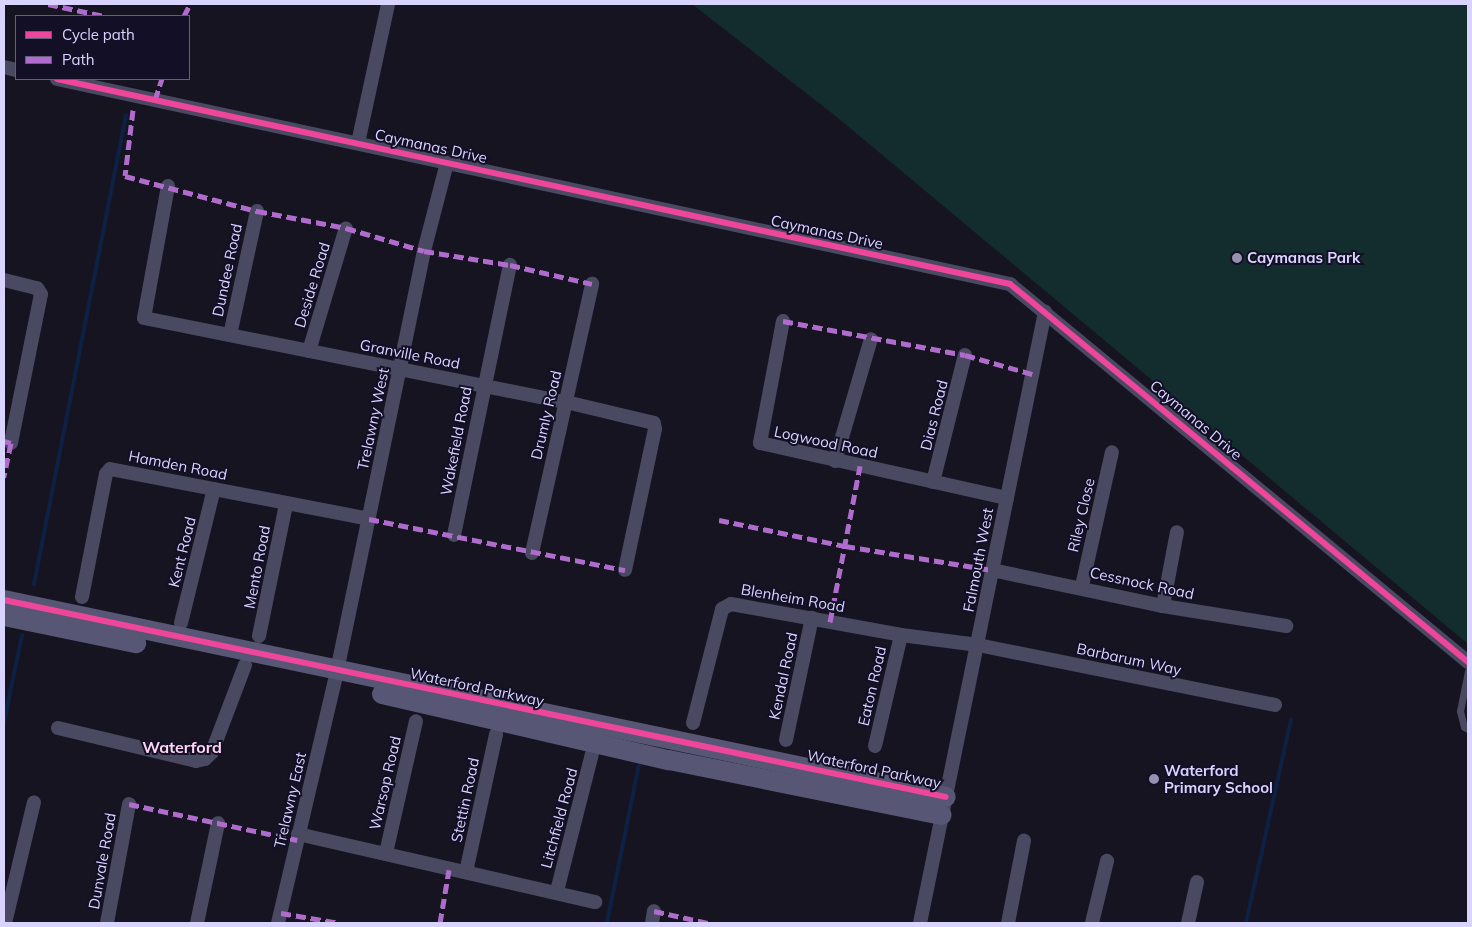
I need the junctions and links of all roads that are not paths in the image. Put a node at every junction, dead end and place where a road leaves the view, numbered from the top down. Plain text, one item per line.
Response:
1 (388, 4) edge
2 (62, 80) edge
3 (358, 143) junction
4 (447, 163) junction
5 (168, 186) dead end
6 (257, 211) dead end
7 (346, 228) dead end
8 (510, 265) dead end
9 (4, 280) edge
10 (592, 284) dead end
11 (1045, 312) junction
12 (783, 321) dead end
13 (230, 335) junction
14 (871, 339) dead end
15 (309, 351) junction
16 (966, 355) dead end
17 (400, 369) junction
18 (484, 386) junction
19 (566, 402) junction
20 (11, 443) dead end
21 (1112, 452) dead end
22 (835, 460) junction
23 (933, 482) junction
24 (214, 489) junction
25 (1007, 498) junction
26 (286, 504) junction
27 (369, 519) junction
28 (1177, 532) dead end
29 (454, 535) dead end
30 (532, 553) dead end
31 (625, 570) dead end
32 (992, 570) junction
33 (1082, 586) junction
34 (82, 597) dead end
35 (4, 600) edge
36 (1163, 606) junction
37 (4, 616) edge
38 (812, 618) junction
39 (181, 623) dead end
40 (1286, 626) dead end
41 (901, 635) junction
42 (260, 636) dead end
43 (978, 645) junction
44 (1468, 662) edge
45 (245, 665) junction
46 (1468, 671) edge
47 (336, 677) junction
48 (1275, 705) dead end
49 (416, 721) dead end
50 (693, 723) dead end
51 (58, 728) dead end
52 (1468, 729) edge
53 (496, 734) dead end
54 (786, 740) dead end
55 (875, 746) dead end
56 (592, 754) dead end
57 (34, 802) dead end
58 (128, 804) dead end
59 (944, 806) junction
60 (218, 823) dead end
61 (298, 834) junction
62 (1024, 841) dead end
63 (386, 853) junction
64 (1107, 861) dead end
65 (466, 872) junction
66 (1197, 882) dead end
67 (557, 891) junction
68 (595, 902) dead end
69 (5, 923) edge
70 (107, 923) edge
71 (196, 923) edge
72 (278, 923) edge
73 (920, 923) edge
74 (1008, 923) edge
75 (1092, 923) edge
76 (1188, 923) edge

1 - 3 street
2 - 3 street, Caymanas Drive
3 - 4 street, Caymanas Drive
4 - 11 street, Caymanas Drive
4 - 17 street, Trelawny West
5 - 13 street, Granville Road
6 - 13 street, Dundee Road
7 - 15 street, Deside Road
8 - 18 street, Wakefield Road
9 - 20 street
10 - 19 street, Drumly Road
11 - 25 street, Falmouth West
11 - 44 street, Caymanas Drive
12 - 22 street, Logwood Road
13 - 15 street, Granville Road
14 - 22 street
15 - 17 street, Granville Road
16 - 23 street, Dias Road
17 - 18 street, Granville Road
17 - 27 street, Trelawny West
18 - 19 street, Granville Road
18 - 29 street, Wakefield Road
19 - 30 street, Drumly Road
19 - 31 street, Granville Road
21 - 33 street, Riley Close
22 - 23 street, Logwood Road
23 - 25 street, Logwood Road
24 - 26 street, Hamden Road
24 - 34 street, Hamden Road
24 - 39 street, Kent Road
25 - 32 street, Falmouth West
26 - 27 street, Hamden Road
26 - 42 street, Mento Road
27 - 47 street, Trelawny West
28 - 36 street
32 - 33 street, Cessnock Road
32 - 43 street, Falmouth West
33 - 36 street, Cessnock Road
35 - 47 street, Waterford Parkway
36 - 40 street, Cessnock Road
37 - 45 street, Waterford Parkway
38 - 41 street, Blenheim Road
38 - 50 street, Blenheim Road
38 - 54 street, Kendal Road
41 - 43 street, Blenheim Road
41 - 55 street, Eaton Road
43 - 48 street, Barbarum Way
43 - 59 street, Falmouth West
45 - 47 street, Waterford Parkway
45 - 51 street
46 - 52 lane
47 - 59 street, Waterford Parkway
47 - 61 street, Trelawny East
49 - 63 street, Warsop Road
53 - 65 street, Stettin Road
56 - 67 street, Litchfield Road
57 - 69 street
58 - 70 street, Dunvale Road
59 - 73 street, Falmouth West
60 - 71 street
61 - 63 street
61 - 72 street, Trelawny East
62 - 74 street
63 - 65 street
64 - 75 street
65 - 67 street
66 - 76 street
67 - 68 street

